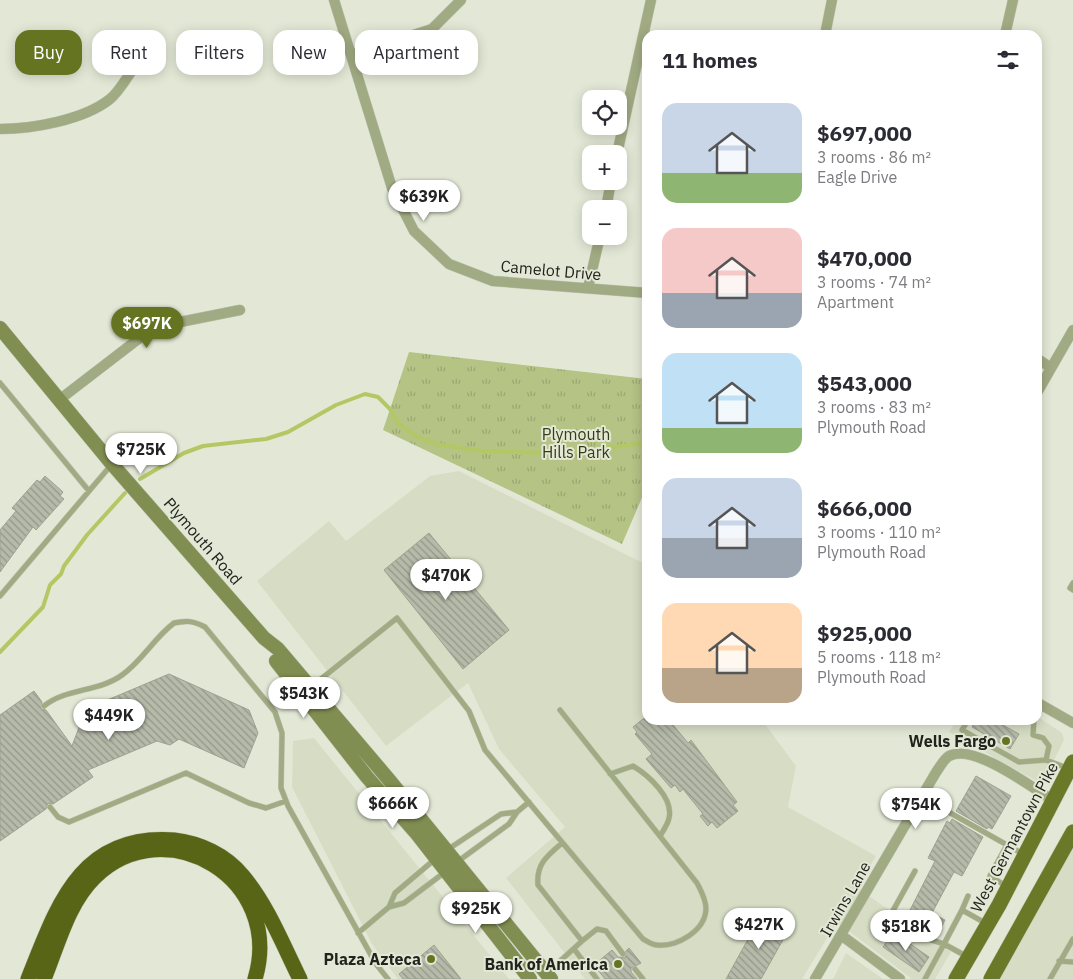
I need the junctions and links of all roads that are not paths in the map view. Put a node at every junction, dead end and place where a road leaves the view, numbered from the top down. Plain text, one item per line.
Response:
1 (334, 0) edge
2 (461, 0) edge
3 (651, 0) edge
4 (832, 0) edge
5 (1013, 0) edge
6 (644, 30) edge
7 (825, 30) edge
8 (1006, 30) edge
9 (642, 41) edge
10 (351, 55) junction
11 (128, 75) edge
12 (0, 129) edge
13 (619, 145) edge
14 (598, 245) edge
15 (588, 288) junction
16 (642, 292) edge
17 (240, 310) dead end
18 (0, 328) edge
19 (1073, 330) edge
20 (1042, 362) edge
21 (1051, 368) junction
22 (0, 383) edge
23 (1042, 384) edge
24 (59, 400) junction
25 (112, 464) junction
26 (89, 491) junction
27 (1073, 583) edge
28 (1073, 590) edge
29 (0, 596) edge
30 (264, 638) junction
31 (310, 688) junction
32 (44, 706) dead end
33 (1042, 709) edge
34 (560, 710) dead end
35 (1073, 723) edge
36 (965, 725) edge
37 (1034, 725) edge
38 (1046, 760) junction
39 (1071, 766) edge
40 (610, 774) junction
41 (921, 796) junction
42 (1054, 800) junction
43 (286, 801) junction
44 (529, 802) junction
45 (50, 806) dead end
46 (517, 812) junction
47 (1073, 832) edge
48 (660, 836) junction
49 (562, 843) junction
50 (1007, 845) junction
51 (441, 855) junction
52 (1025, 855) junction
53 (450, 867) junction
54 (915, 871) dead end
55 (1008, 888) junction
56 (968, 896) dead end
57 (389, 907) junction
58 (962, 910) junction
59 (987, 925) junction
60 (358, 933) junction
61 (841, 935) junction
62 (1073, 939) edge
63 (582, 941) junction
64 (944, 944) junction
65 (49, 947) junction
66 (574, 949) junction
67 (623, 954) dead end
68 (968, 957) junction
69 (1060, 961) junction
70 (1073, 962) edge
71 (635, 969) dead end
72 (549, 976) edge
73 (28, 979) edge
74 (44, 979) edge
75 (255, 979) edge
76 (300, 979) edge
77 (388, 979) edge
78 (530, 979) edge
79 (597, 979) edge
80 (643, 979) edge
81 (815, 979) edge
82 (900, 979) edge
83 (925, 979) edge
84 (956, 979) edge
85 (991, 979) edge
86 (1050, 979) edge

1 - 10 street, Camelot Drive
2 - 10 street
3 - 6 street
4 - 7 street
5 - 8 street
9 - 13 street
10 - 15 street, Camelot Drive
11 - 12 street
14 - 15 street
15 - 16 street, Camelot Drive
17 - 24 street
18 - 24 main road, Plymouth Road
19 - 21 street
20 - 21 street
21 - 23 street
22 - 26 lane
24 - 25 main road, Plymouth Road
25 - 26 lane
25 - 30 main road, Plymouth Road
26 - 29 lane
27 - 28 lane
30 - 31 main road, Plymouth Road
30 - 51 main road, Plymouth Road
31 - 44 lane
31 - 51 main road, Plymouth Road
32 - 43 lane
33 - 35 street
34 - 40 lane
36 - 38 lane
37 - 38 lane
38 - 39 lane
39 - 42 main road, West Germantown Pike
40 - 48 lane
40 - 48 lane
41 - 42 street, Irwins Lane
41 - 50 lane
41 - 61 street, Irwins Lane
42 - 52 main road, West Germantown Pike
43 - 45 lane
43 - 60 lane
44 - 46 lane
44 - 49 lane
46 - 51 lane
46 - 53 lane
47 - 85 main road
48 - 49 lane
49 - 63 lane
50 - 52 lane
50 - 55 lane
51 - 53 main road, Plymouth Road
51 - 57 lane
52 - 55 main road, West Germantown Pike
53 - 57 lane
53 - 72 main road, Plymouth Road
53 - 78 main road, Plymouth Road
54 - 64 lane
55 - 59 main road, West Germantown Pike
56 - 58 lane
57 - 60 lane
58 - 59 lane
58 - 64 lane
59 - 68 main road, West Germantown Pike
60 - 77 lane
61 - 81 street, Irwins Lane
61 - 82 street
62 - 69 lane
63 - 66 lane
63 - 67 lane
64 - 68 lane
64 - 83 lane
65 - 73 highway
65 - 74 highway
65 - 75 highway
65 - 76 highway
66 - 72 lane
66 - 79 lane
68 - 84 main road, West Germantown Pike
69 - 70 lane
69 - 86 lane
71 - 80 lane

